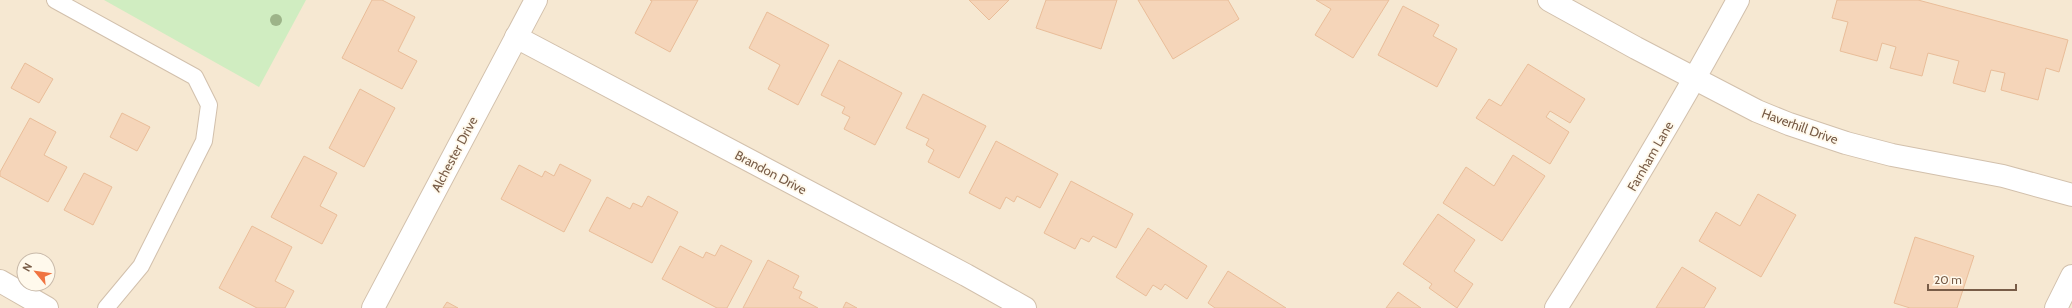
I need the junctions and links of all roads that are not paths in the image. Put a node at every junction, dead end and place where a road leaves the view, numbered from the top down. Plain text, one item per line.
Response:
1 (55, 0) edge
2 (536, 0) edge
3 (1549, 0) edge
4 (1738, 0) edge
5 (516, 37) junction
6 (1695, 78) junction
7 (2072, 195) edge
8 (2072, 276) edge
9 (0, 281) edge
10 (47, 308) edge
11 (106, 308) edge
12 (373, 308) edge
13 (1025, 308) edge
14 (1556, 308) edge
15 (2056, 308) edge

1 - 11 lane
2 - 5 street, Alchester Drive
3 - 6 street, Haverhill Drive
4 - 6 street, Farnham Lane
5 - 12 street, Alchester Drive
5 - 13 street, Brandon Drive
6 - 7 street, Haverhill Drive
6 - 14 street, Farnham Lane
8 - 15 street
9 - 10 street

